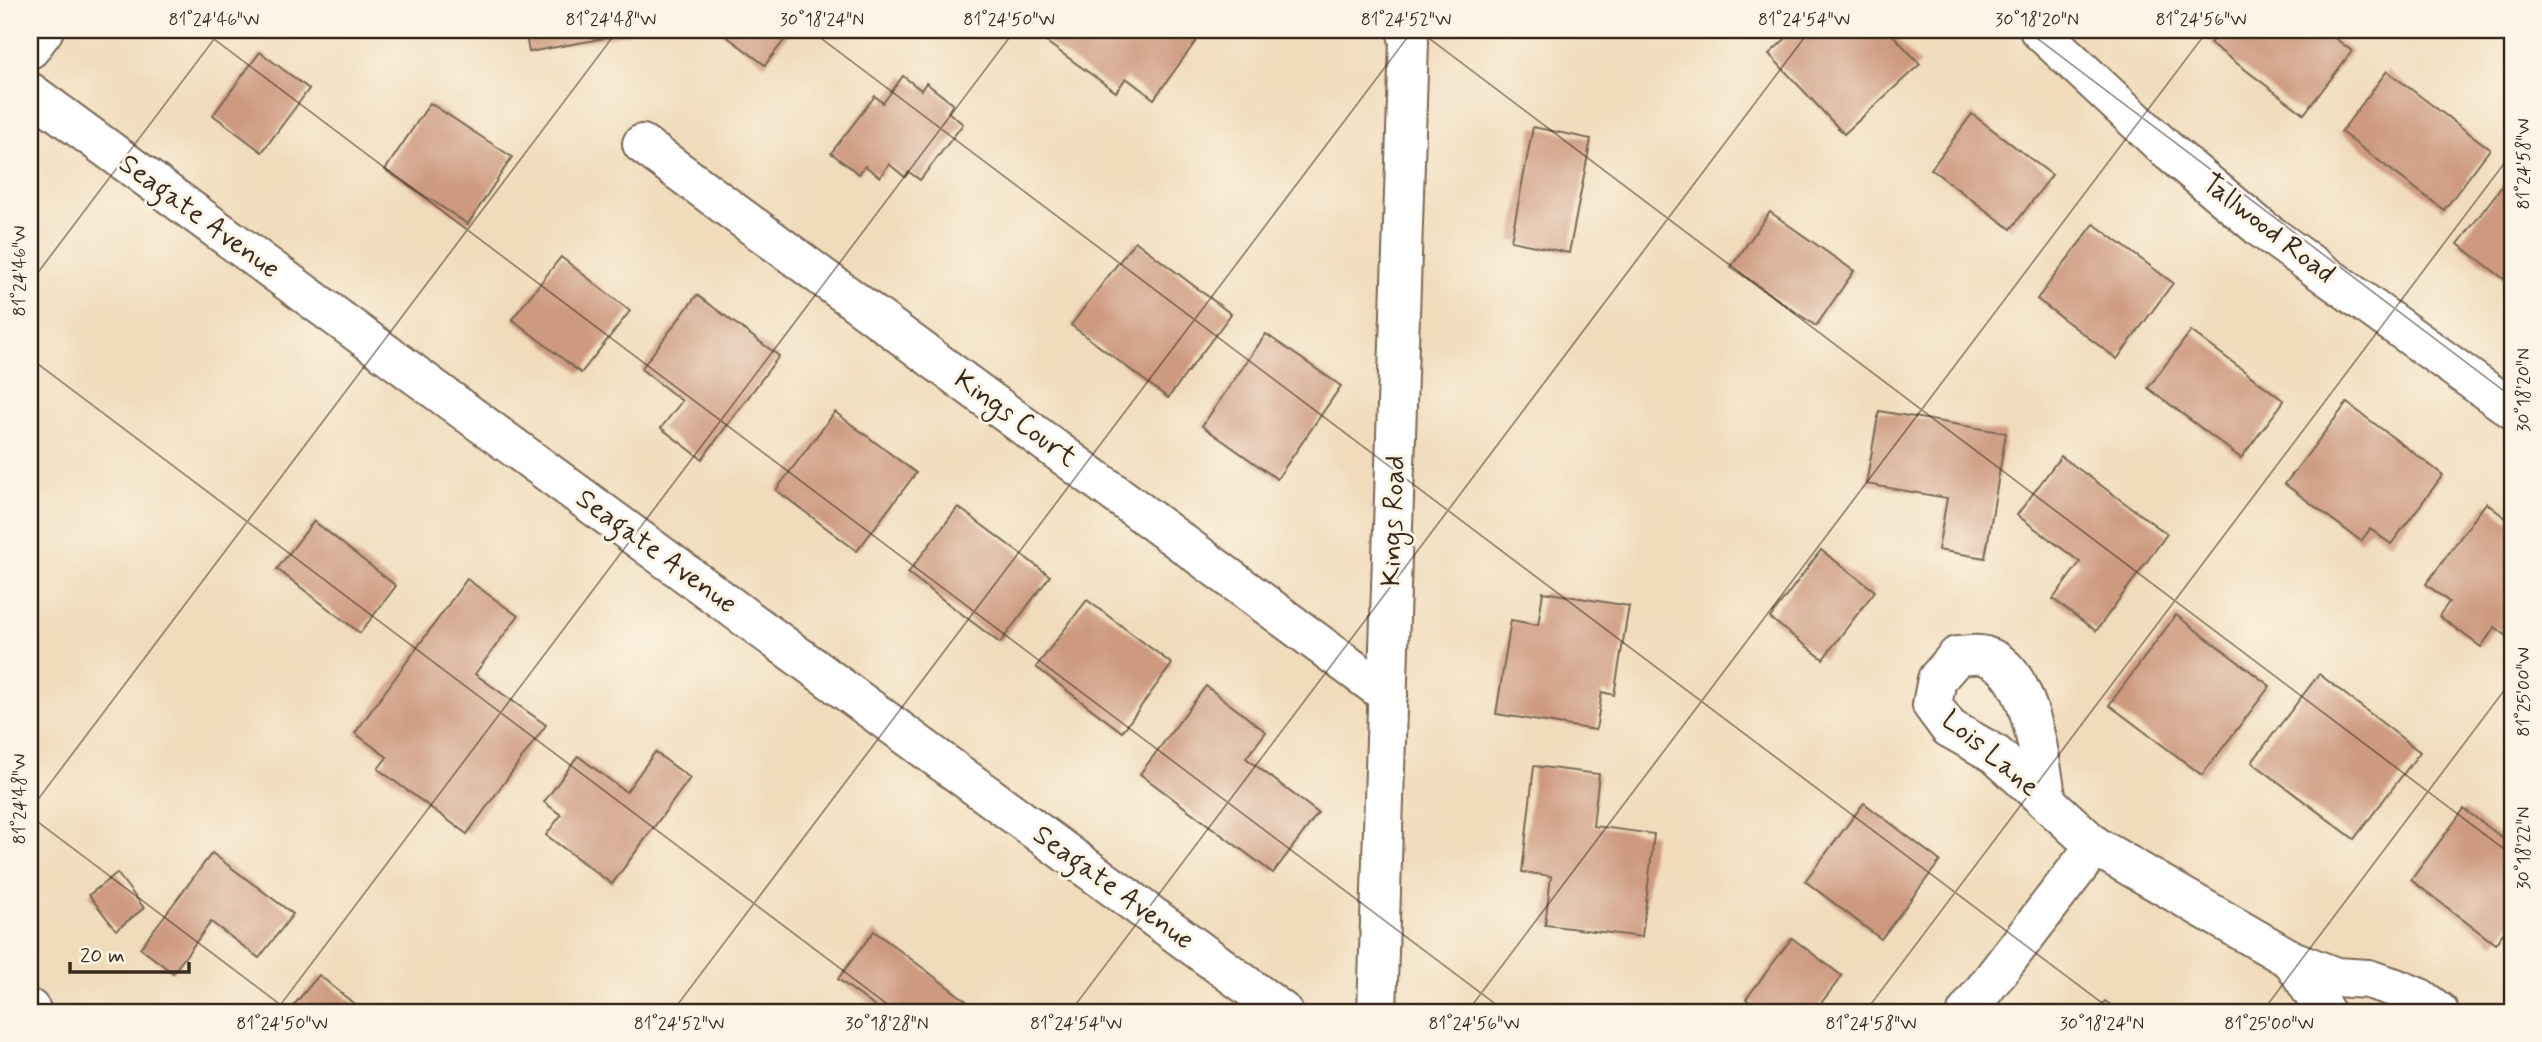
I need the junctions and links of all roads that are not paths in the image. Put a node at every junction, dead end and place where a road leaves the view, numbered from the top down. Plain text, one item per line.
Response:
1 (44, 30) edge
2 (1406, 30) edge
3 (2039, 30) edge
4 (30, 49) edge
5 (30, 92) edge
6 (642, 144) dead end
7 (2512, 409) edge
8 (1388, 695) junction
9 (2047, 802) dead end
10 (2095, 846) junction
11 (2292, 960) junction
12 (1283, 1012) edge
13 (1377, 1012) edge
14 (1967, 1012) edge
15 (2325, 1012) edge
16 (2440, 1012) edge

1 - 4 street
2 - 8 street, Kings Road
3 - 7 street, Tallwood Road
5 - 12 street, Seagate Avenue
6 - 8 street, Kings Court
8 - 13 street, Kings Road
9 - 10 street, Lois Lane
10 - 11 street, Lois Lane
10 - 14 street
11 - 15 street, Lois Lane
11 - 16 street, Lois Lane

